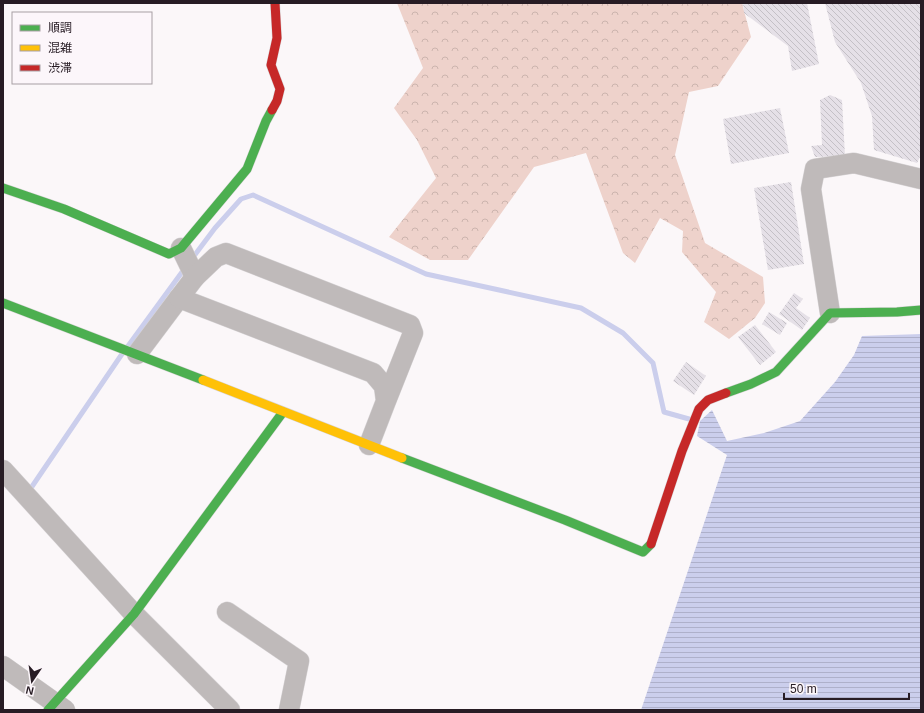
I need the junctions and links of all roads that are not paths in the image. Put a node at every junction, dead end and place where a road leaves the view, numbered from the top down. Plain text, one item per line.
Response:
1 (275, 3) edge
2 (921, 179) edge
3 (3, 188) edge
4 (181, 248) junction
5 (195, 278) junction
6 (179, 298) junction
7 (3, 303) edge
8 (921, 310) edge
9 (830, 313) junction
10 (137, 354) junction
11 (386, 401) junction
12 (283, 412) junction
13 (369, 445) junction
14 (3, 470) edge
15 (227, 612) dead end
16 (134, 614) junction
17 (3, 666) edge
18 (56, 707) edge
19 (230, 710) edge
20 (289, 710) edge

1 - 4 street
2 - 9 street
3 - 4 street
4 - 5 street
5 - 6 street
5 - 11 street
6 - 10 street
6 - 11 street
7 - 10 street
8 - 9 street
9 - 13 street
10 - 12 street
11 - 13 street
12 - 13 street
12 - 16 street
14 - 16 street
15 - 20 street
16 - 18 street
16 - 19 street
17 - 18 street

